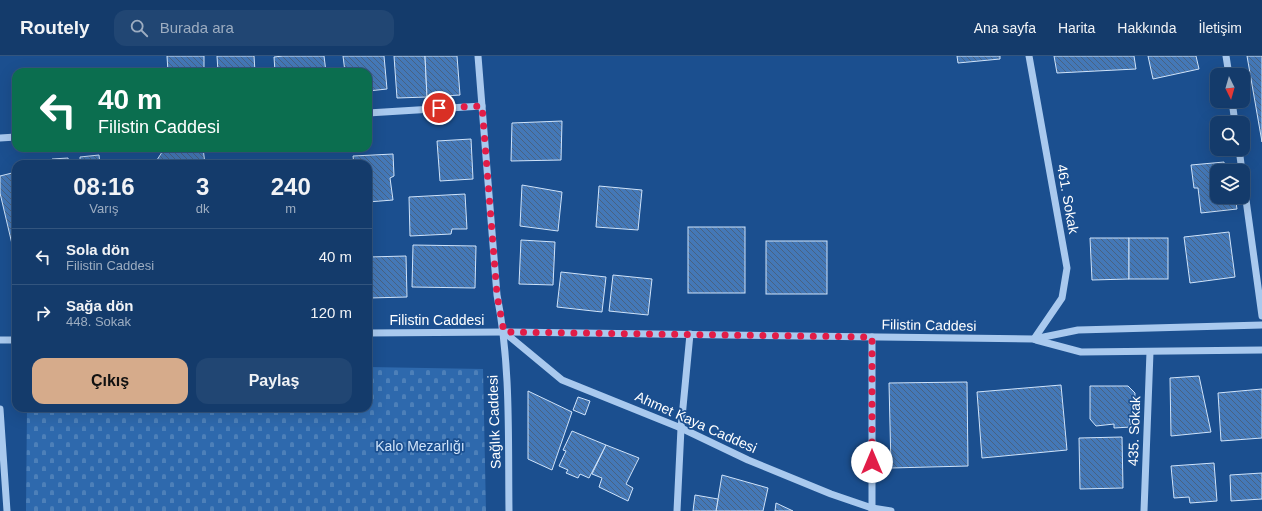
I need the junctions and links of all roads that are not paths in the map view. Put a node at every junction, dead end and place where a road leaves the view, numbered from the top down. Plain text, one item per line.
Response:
1 (478, 56) edge
2 (1029, 56) edge
3 (1226, 56) edge
4 (1228, 68) edge
5 (482, 106) junction
6 (372, 113) edge
7 (12, 137) edge
8 (0, 138) edge
9 (1247, 204) edge
10 (1262, 316) edge
11 (1262, 325) edge
12 (504, 332) junction
13 (372, 333) edge
14 (690, 334) junction
15 (872, 337) junction
16 (1034, 339) junction
17 (0, 340) edge
18 (12, 340) edge
19 (1262, 350) edge
20 (1150, 352) junction
21 (0, 409) edge
22 (680, 428) junction
23 (872, 510) edge
24 (7, 511) edge
25 (509, 511) edge
26 (677, 511) edge
27 (891, 511) edge
28 (1144, 511) edge

1 - 5 street, Sağlık Caddesi
2 - 16 street, 461. Sokak
3 - 4 street
5 - 6 street
5 - 12 street, Sağlık Caddesi
7 - 8 street
9 - 10 street
11 - 16 street, Filistin Caddesi
12 - 13 street, Filistin Caddesi
12 - 14 street, Filistin Caddesi
12 - 22 street, Ahmet Kaya Caddesi
12 - 25 street, Sağlık Caddesi
14 - 15 street, Filistin Caddesi
14 - 22 street
15 - 16 street, Filistin Caddesi
15 - 23 street
16 - 20 street, Filistin Caddesi
17 - 18 street
19 - 20 street, Filistin Caddesi
20 - 28 street, 435. Sokak
21 - 24 street
22 - 23 street, Ahmet Kaya Caddesi
22 - 26 street
23 - 27 street, Ahmet Kaya Caddesi

